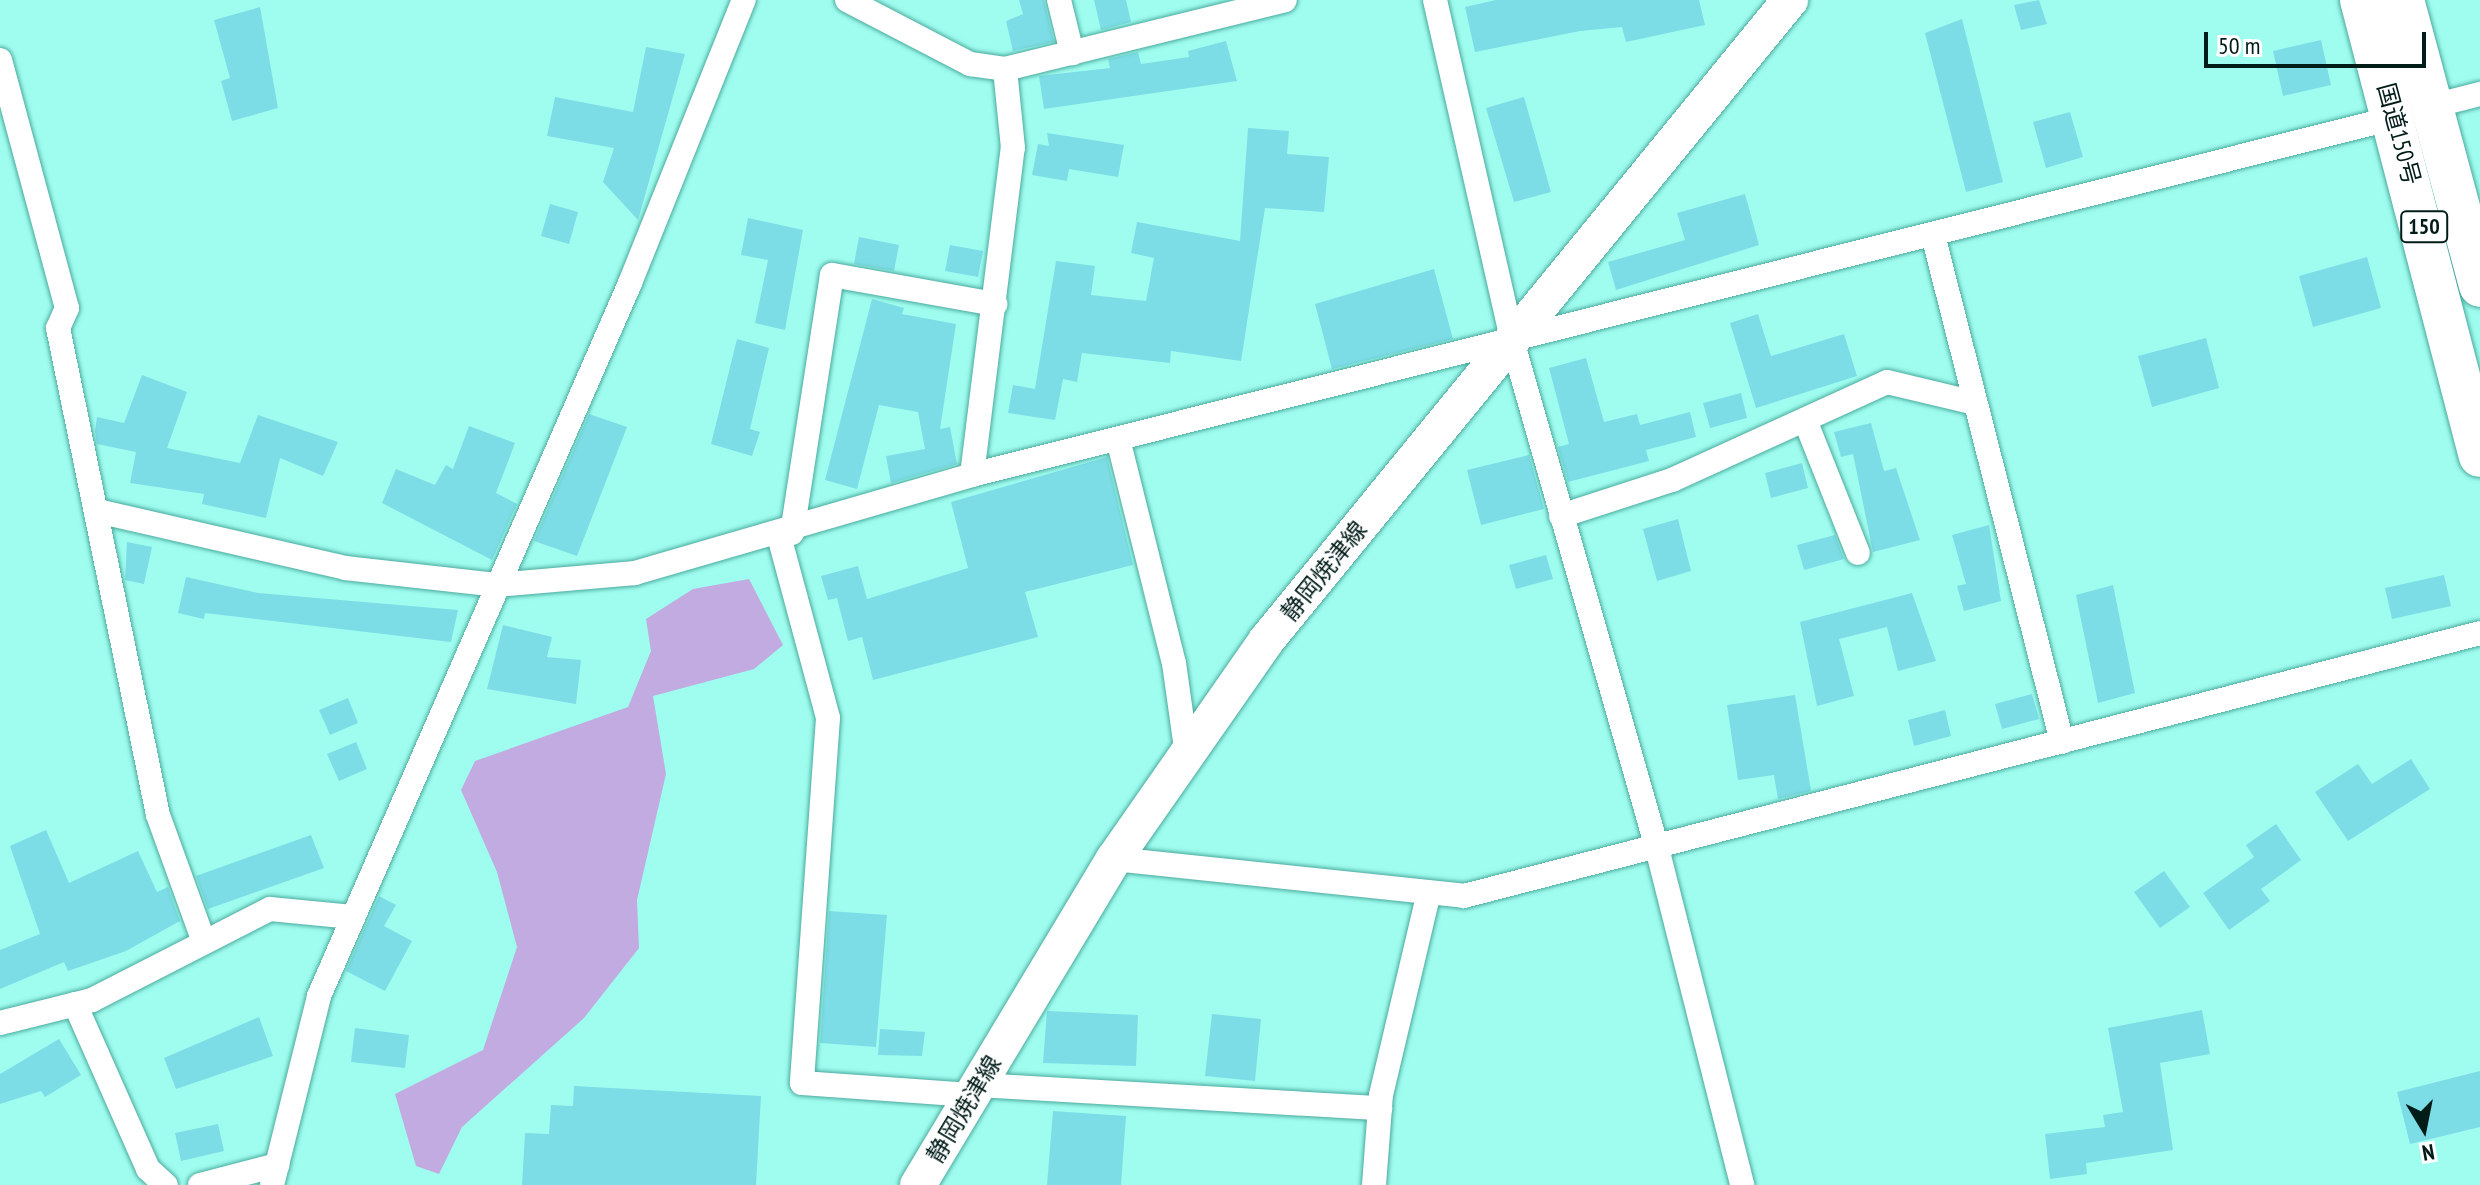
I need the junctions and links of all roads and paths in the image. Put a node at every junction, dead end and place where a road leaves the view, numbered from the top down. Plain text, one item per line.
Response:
1 (744, 0) edge
2 (847, 0) edge
3 (1059, 0) edge
4 (1285, 0) edge
5 (1435, 0) edge
6 (1790, 0) edge
7 (2361, 0) edge
8 (2403, 0) edge
9 (1072, 53) junction
10 (0, 60) edge
11 (1005, 69) junction
12 (2480, 94) edge
13 (2415, 112) junction
14 (1933, 235) junction
15 (2480, 286) edge
16 (995, 304) junction
17 (1512, 340) junction
18 (1975, 403) junction
19 (1805, 420) junction
20 (1119, 443) junction
21 (2480, 456) edge
22 (972, 475) junction
23 (97, 511) junction
24 (1561, 516) junction
25 (786, 534) junction
26 (1858, 553) dead end
27 (496, 585) junction
28 (2480, 633) edge
29 (2062, 742) junction
30 (1187, 756) junction
31 (1657, 848) junction
32 (1114, 859) junction
33 (1428, 896) junction
34 (353, 917) junction
35 (204, 942) junction
36 (75, 1004) junction
37 (0, 1023) edge
38 (974, 1090) junction
39 (1380, 1108) junction
40 (274, 1175) edge
41 (166, 1185) edge
42 (200, 1185) edge
43 (918, 1185) edge
44 (1374, 1185) edge
45 (1742, 1185) edge

1 - 27 street
2 - 11 street
3 - 9 street
4 - 9 street
5 - 17 street
6 - 17 main road, 静岡焼津線
7 - 13 highway, 国道150号 / 150
8 - 13 highway, 国道150号 / 150
9 - 11 street
10 - 23 street
11 - 16 street
12 - 13 street
13 - 14 street
13 - 15 highway, 国道150号 / 150
13 - 21 highway, 国道150号 / 150
14 - 17 street
14 - 18 street
16 - 22 street
16 - 25 street
17 - 20 street
17 - 24 street
17 - 30 main road, 静岡焼津線
18 - 19 street
18 - 29 street
19 - 24 street
19 - 26 street
20 - 22 street
20 - 30 street
22 - 25 street
23 - 27 street
23 - 35 street
24 - 31 street
25 - 27 street
25 - 38 street
27 - 34 street
28 - 29 street
29 - 31 street
30 - 32 main road, 静岡焼津線
31 - 33 street
31 - 45 street
32 - 33 street
32 - 38 main road, 静岡焼津線
33 - 39 street
34 - 35 street
34 - 40 street
35 - 36 street
36 - 37 street
36 - 41 street
38 - 39 street
38 - 43 main road, 静岡焼津線
39 - 44 street
40 - 42 street

